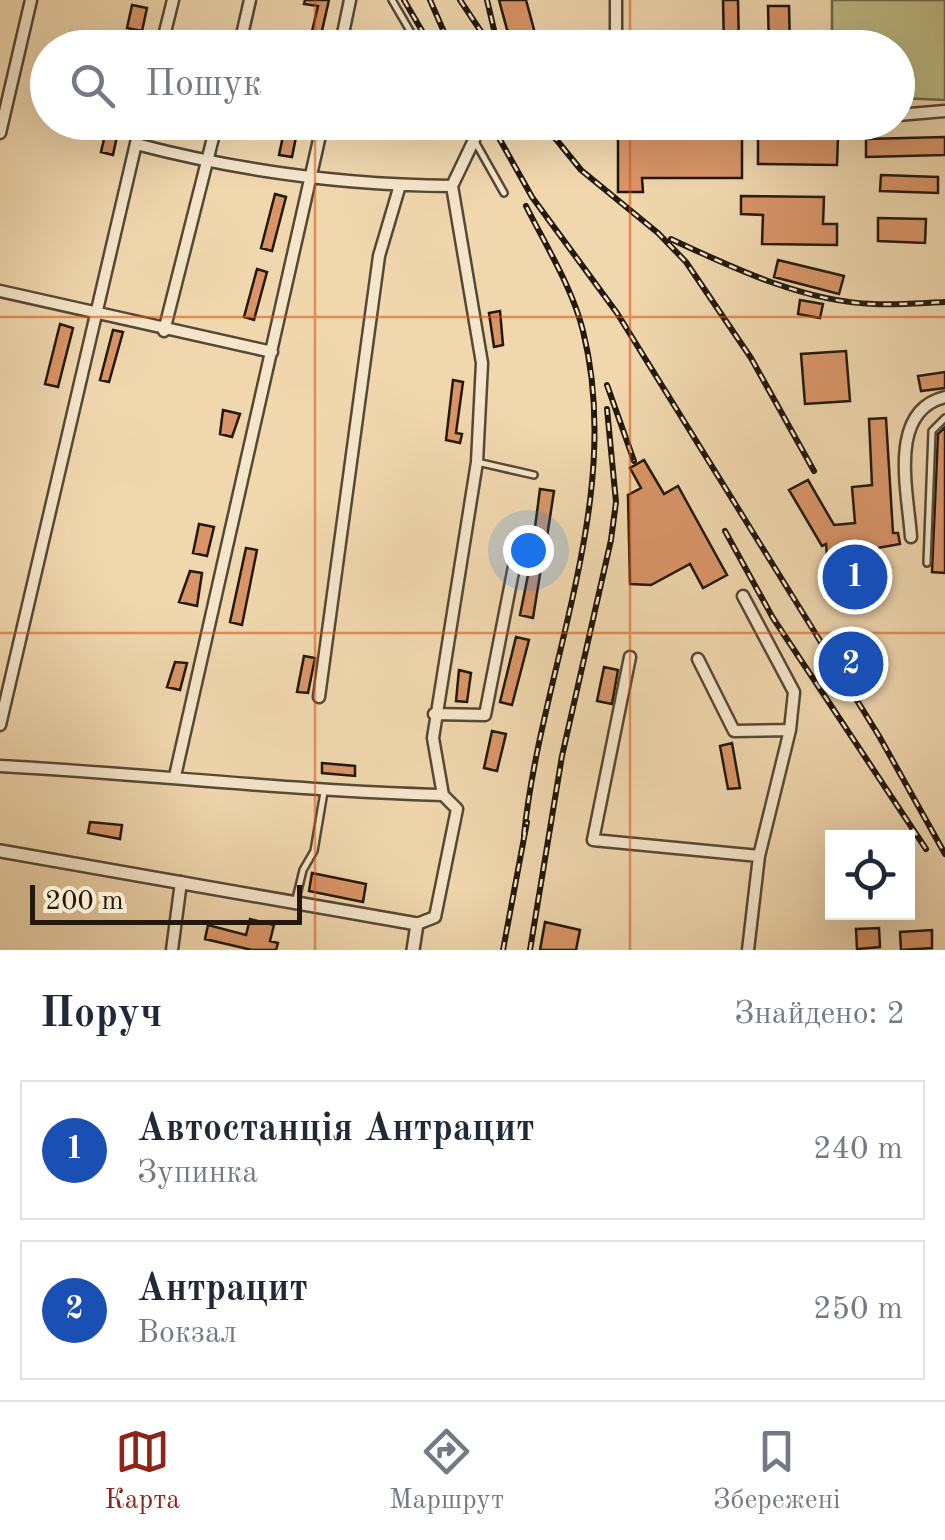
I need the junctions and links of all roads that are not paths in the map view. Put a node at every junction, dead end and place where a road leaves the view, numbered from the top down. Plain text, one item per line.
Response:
1 (30, 0) edge
2 (173, 0) edge
3 (250, 0) edge
4 (350, 0) edge
5 (392, 0) edge
6 (616, 0) edge
7 (166, 30) edge
8 (243, 30) edge
9 (344, 30) edge
10 (410, 30) edge
11 (616, 30) edge
12 (945, 111) edge
13 (915, 114) edge
14 (0, 133) edge
15 (137, 140) edge
16 (213, 140) edge
17 (318, 140) edge
18 (474, 140) joint
19 (136, 144) junction
20 (207, 163) junction
21 (310, 178) junction
22 (400, 185) junction
23 (452, 186) junction
24 (504, 192) dead end
25 (0, 291) edge
26 (96, 315) junction
27 (164, 331) junction
28 (272, 352) junction
29 (943, 401) edge
30 (945, 418) edge
31 (477, 462) junction
32 (534, 475) dead end
33 (911, 537) dead end
34 (518, 541) dead end
35 (927, 562) dead end
36 (743, 596) dead end
37 (630, 657) dead end
38 (698, 659) dead end
39 (319, 697) dead end
40 (434, 714) junction
41 (0, 725) edge
42 (790, 730) junction
43 (0, 766) edge
44 (175, 776) junction
45 (324, 792) junction
46 (444, 796) junction
47 (0, 851) edge
48 (758, 856) junction
49 (181, 882) junction
50 (295, 902) junction
51 (417, 924) junction
52 (172, 950) edge
53 (413, 950) edge
54 (748, 950) edge

1 - 14 street
2 - 7 street
3 - 8 street
4 - 9 street
5 - 10 lane
6 - 11 street
12 - 13 street
15 - 19 street
16 - 20 street
17 - 21 street
18 - 23 street
18 - 24 lane
19 - 20 street
19 - 26 street
20 - 21 street
20 - 27 street
21 - 22 street
21 - 28 street
22 - 23 street
22 - 39 street
23 - 31 street
25 - 26 street
26 - 27 street
26 - 41 street
27 - 28 street
28 - 44 street
29 - 33 street
30 - 35 lane
31 - 32 lane
31 - 40 street
34 - 40 street
36 - 42 street
37 - 48 street
38 - 42 street
40 - 46 street
42 - 48 street
43 - 44 street
44 - 45 street
45 - 46 street
45 - 50 lane
46 - 51 street
47 - 49 street
48 - 54 street
49 - 50 street
49 - 52 street
50 - 51 street
51 - 53 street

